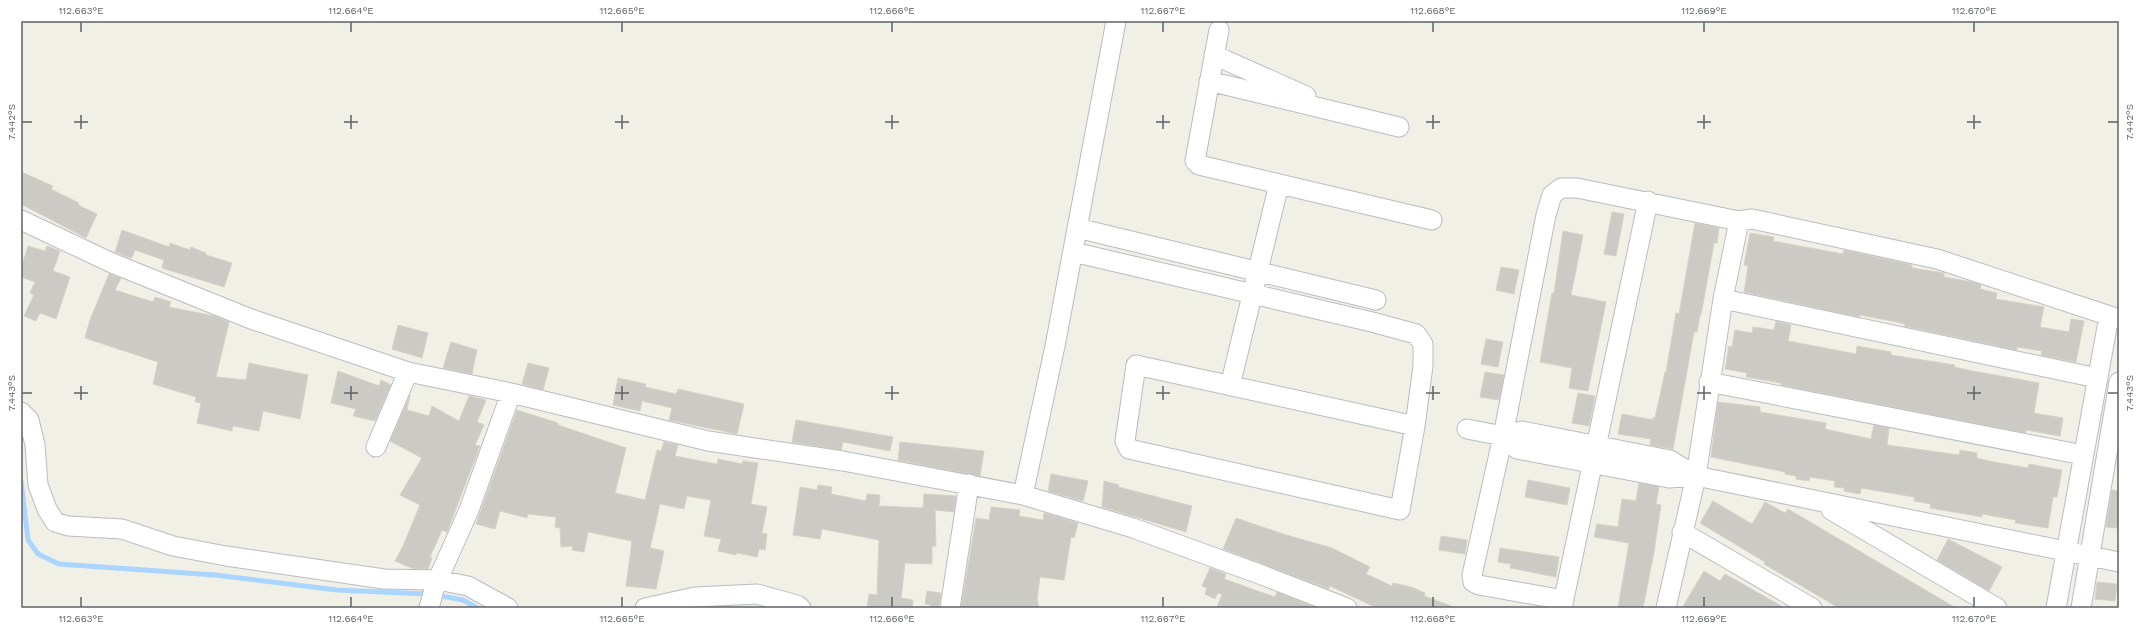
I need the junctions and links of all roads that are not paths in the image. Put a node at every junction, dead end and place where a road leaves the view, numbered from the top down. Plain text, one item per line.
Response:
1 (1116, 21) edge
2 (1219, 30) dead end
3 (1214, 55) junction
4 (1209, 81) junction
5 (1353, 116) junction
6 (1399, 127) dead end
7 (1279, 184) junction
8 (1648, 202) junction
9 (21, 220) edge
10 (1432, 220) dead end
11 (1739, 221) junction
12 (1077, 228) junction
13 (1073, 252) junction
14 (1258, 271) junction
15 (1253, 294) junction
16 (1723, 299) junction
17 (1376, 300) dead end
18 (2114, 318) edge
19 (408, 372) junction
20 (2097, 378) junction
21 (1709, 382) junction
22 (2119, 382) edge
23 (1230, 386) junction
24 (511, 393) junction
25 (21, 412) edge
26 (1415, 426) junction
27 (1468, 429) dead end
28 (1503, 436) junction
29 (376, 447) dead end
30 (1595, 454) junction
31 (2083, 455) junction
32 (1696, 476) junction
33 (969, 484) junction
34 (1023, 495) junction
35 (1817, 502) junction
36 (1682, 532) junction
37 (2066, 552) junction
38 (2089, 557) junction
39 (2119, 562) edge
40 (433, 593) edge
41 (1563, 604) edge
42 (508, 608) edge
43 (645, 608) edge
44 (801, 608) edge
45 (950, 608) edge
46 (1347, 608) edge
47 (1666, 608) edge
48 (1812, 608) edge
49 (1996, 608) edge
50 (2056, 608) edge
51 (2081, 608) edge

1 - 12 street
2 - 3 street
3 - 4 street
3 - 5 street
4 - 5 street
4 - 7 street
5 - 6 street
7 - 10 street
7 - 14 street
8 - 11 street
8 - 28 street
8 - 30 street
9 - 19 street
11 - 16 street
11 - 18 street
12 - 13 street
12 - 14 street
13 - 15 street
13 - 34 street
14 - 15 street
14 - 17 street
15 - 23 street
15 - 26 street
16 - 20 street
16 - 21 street
18 - 20 street
19 - 24 street
19 - 29 street
20 - 31 street
21 - 31 street
21 - 32 street
22 - 38 street
23 - 26 street
23 - 26 street
24 - 33 street
24 - 40 street
25 - 40 street
27 - 28 street
28 - 30 street
28 - 41 street
30 - 32 street
30 - 41 street
31 - 37 street
32 - 35 street
32 - 36 street
33 - 34 street
33 - 45 street
34 - 46 street
35 - 37 street
35 - 49 street
36 - 47 street
36 - 48 street
37 - 38 street
37 - 50 street
38 - 39 street
38 - 51 street
40 - 42 street
43 - 44 street

